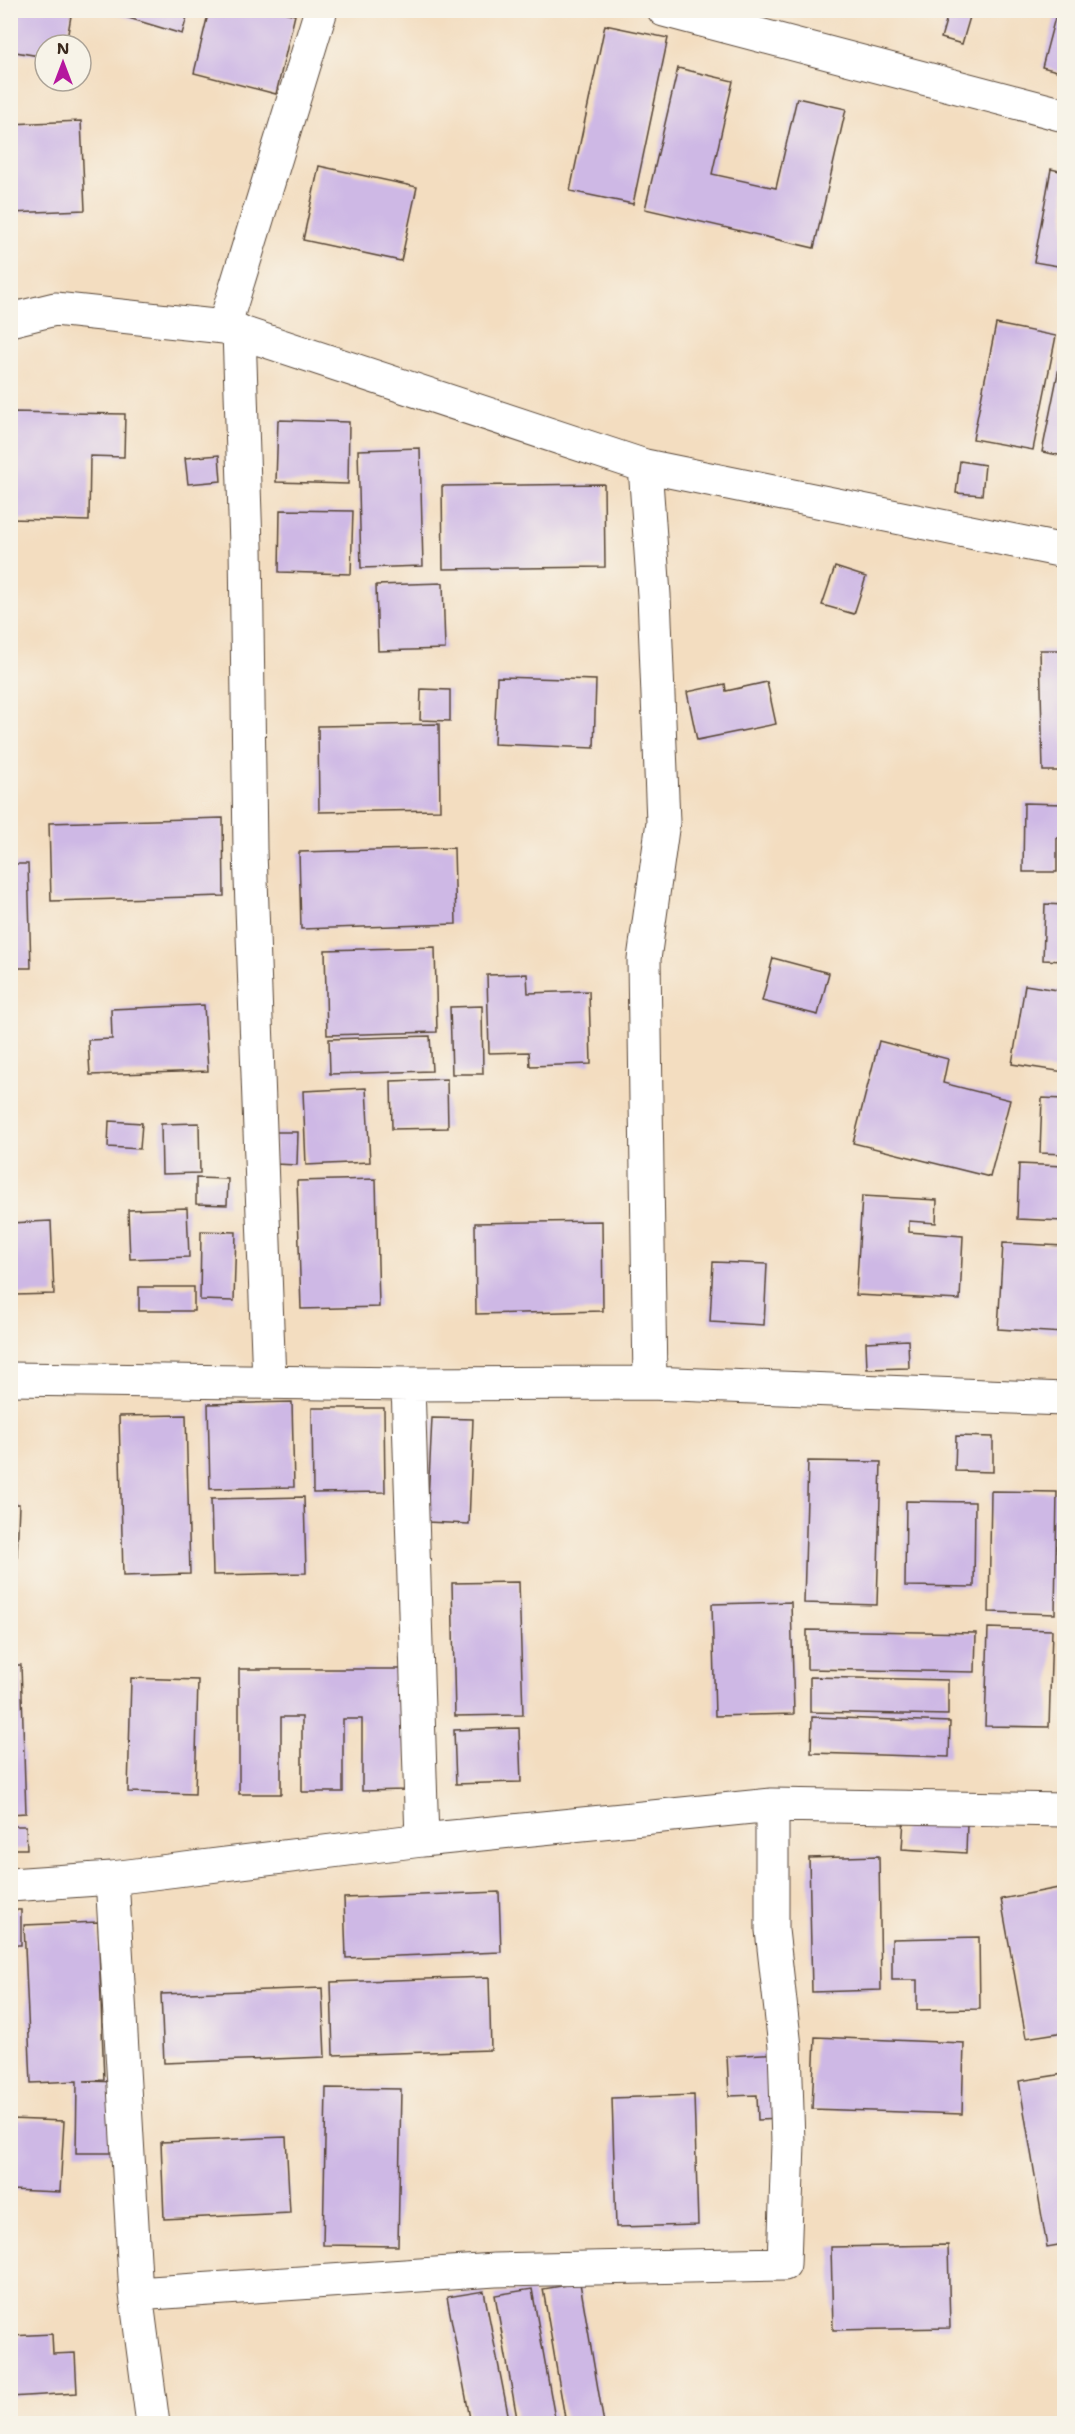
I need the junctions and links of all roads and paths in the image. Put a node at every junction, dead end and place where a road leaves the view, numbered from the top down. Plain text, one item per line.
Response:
1 (321, 10) edge
2 (664, 10) edge
3 (1065, 115) edge
4 (10, 320) edge
5 (232, 329) junction
6 (645, 466) junction
7 (1065, 550) edge
8 (10, 1379) edge
9 (269, 1382) junction
10 (650, 1383) junction
11 (408, 1384) junction
12 (1065, 1399) edge
13 (772, 1805) junction
14 (1065, 1810) edge
15 (422, 1840) junction
16 (112, 1878) junction
17 (10, 1885) edge
18 (136, 2294) junction
19 (153, 2424) edge

1 - 5 street
2 - 3 street
4 - 5 street
5 - 6 street
5 - 9 street
6 - 7 street
6 - 10 street
8 - 9 street
9 - 11 street
10 - 11 street
10 - 12 street
11 - 15 street
13 - 14 street
13 - 15 street
13 - 18 street
15 - 16 street
16 - 17 street
16 - 18 street
18 - 19 street

